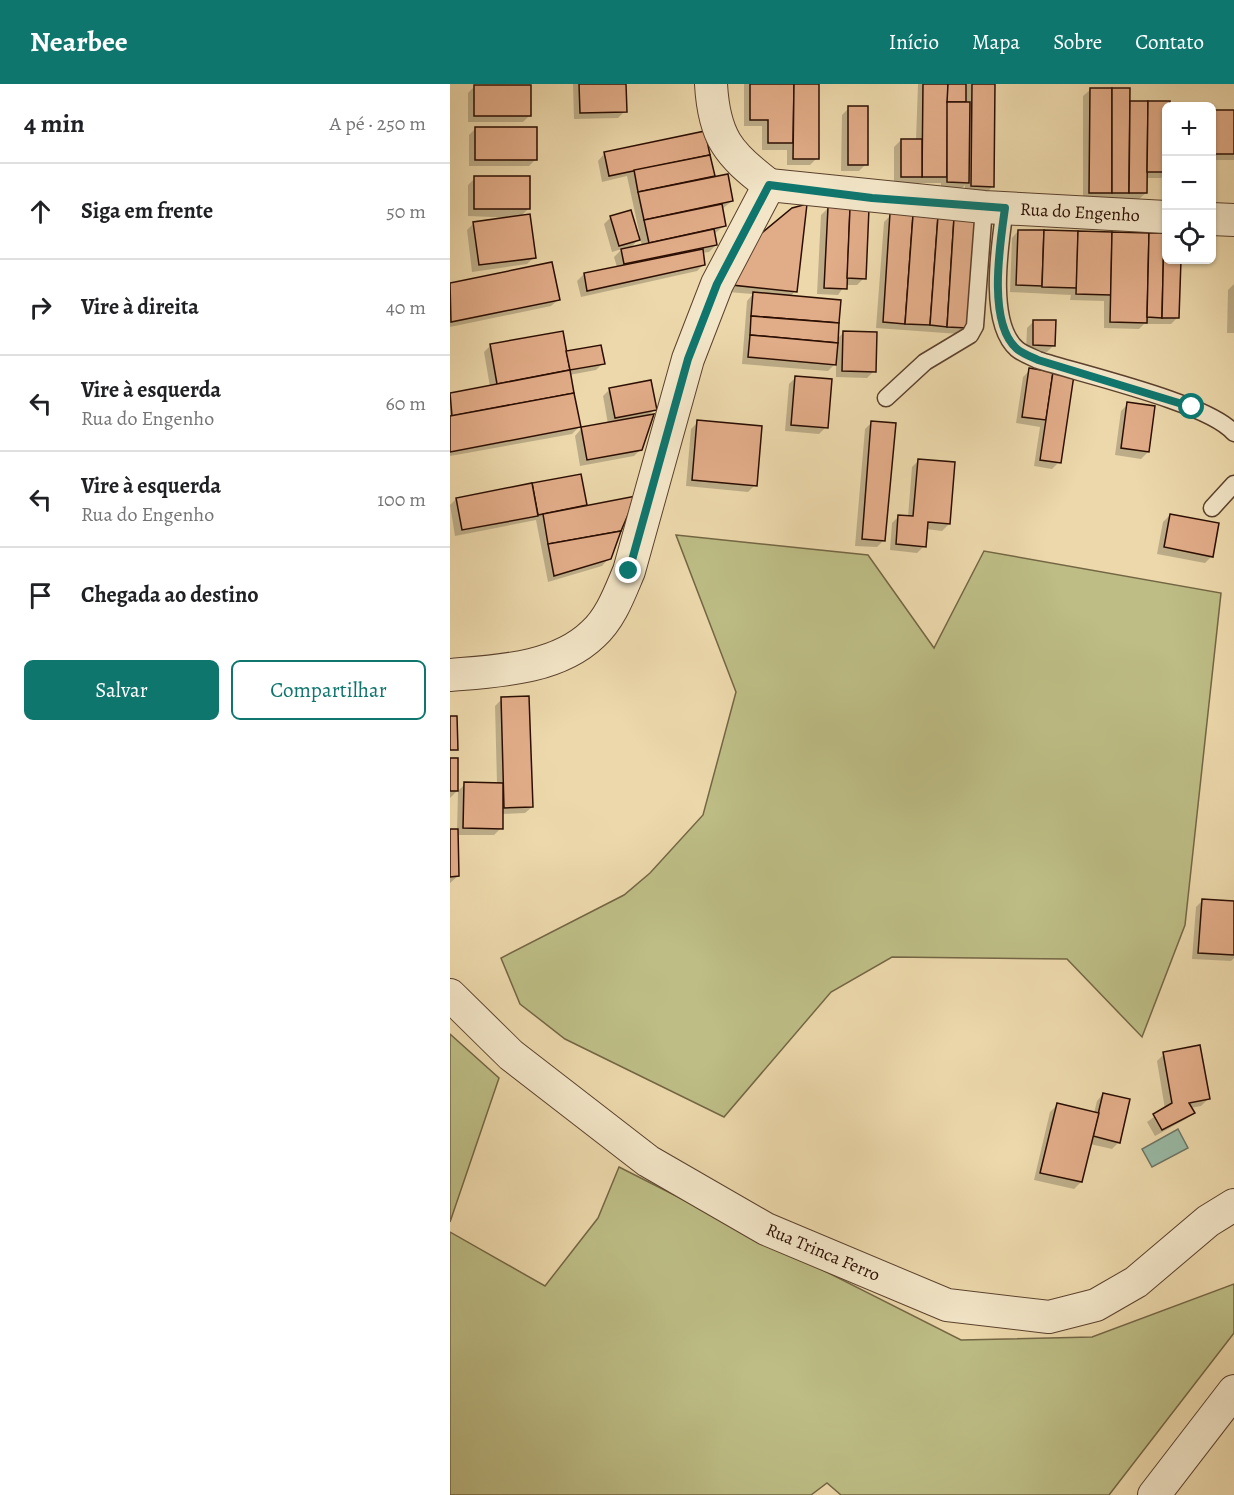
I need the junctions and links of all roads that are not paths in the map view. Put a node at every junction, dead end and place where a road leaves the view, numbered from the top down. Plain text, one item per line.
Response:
1 (711, 84) edge
2 (769, 185) junction
3 (994, 208) junction
4 (1162, 217) edge
5 (1216, 219) edge
6 (1234, 220) edge
7 (886, 398) dead end
8 (1234, 433) edge
9 (1234, 484) edge
10 (1212, 508) dead end
11 (450, 675) edge
12 (450, 995) edge
13 (1234, 1205) edge
14 (1234, 1391) edge
15 (1154, 1495) edge

1 - 2 street
2 - 3 street, Rua do Engenho
2 - 11 street
3 - 4 street, Rua do Engenho
3 - 7 lane
3 - 8 lane
5 - 6 street
9 - 10 lane
12 - 13 street, Rua Trinca Ferro
14 - 15 street

